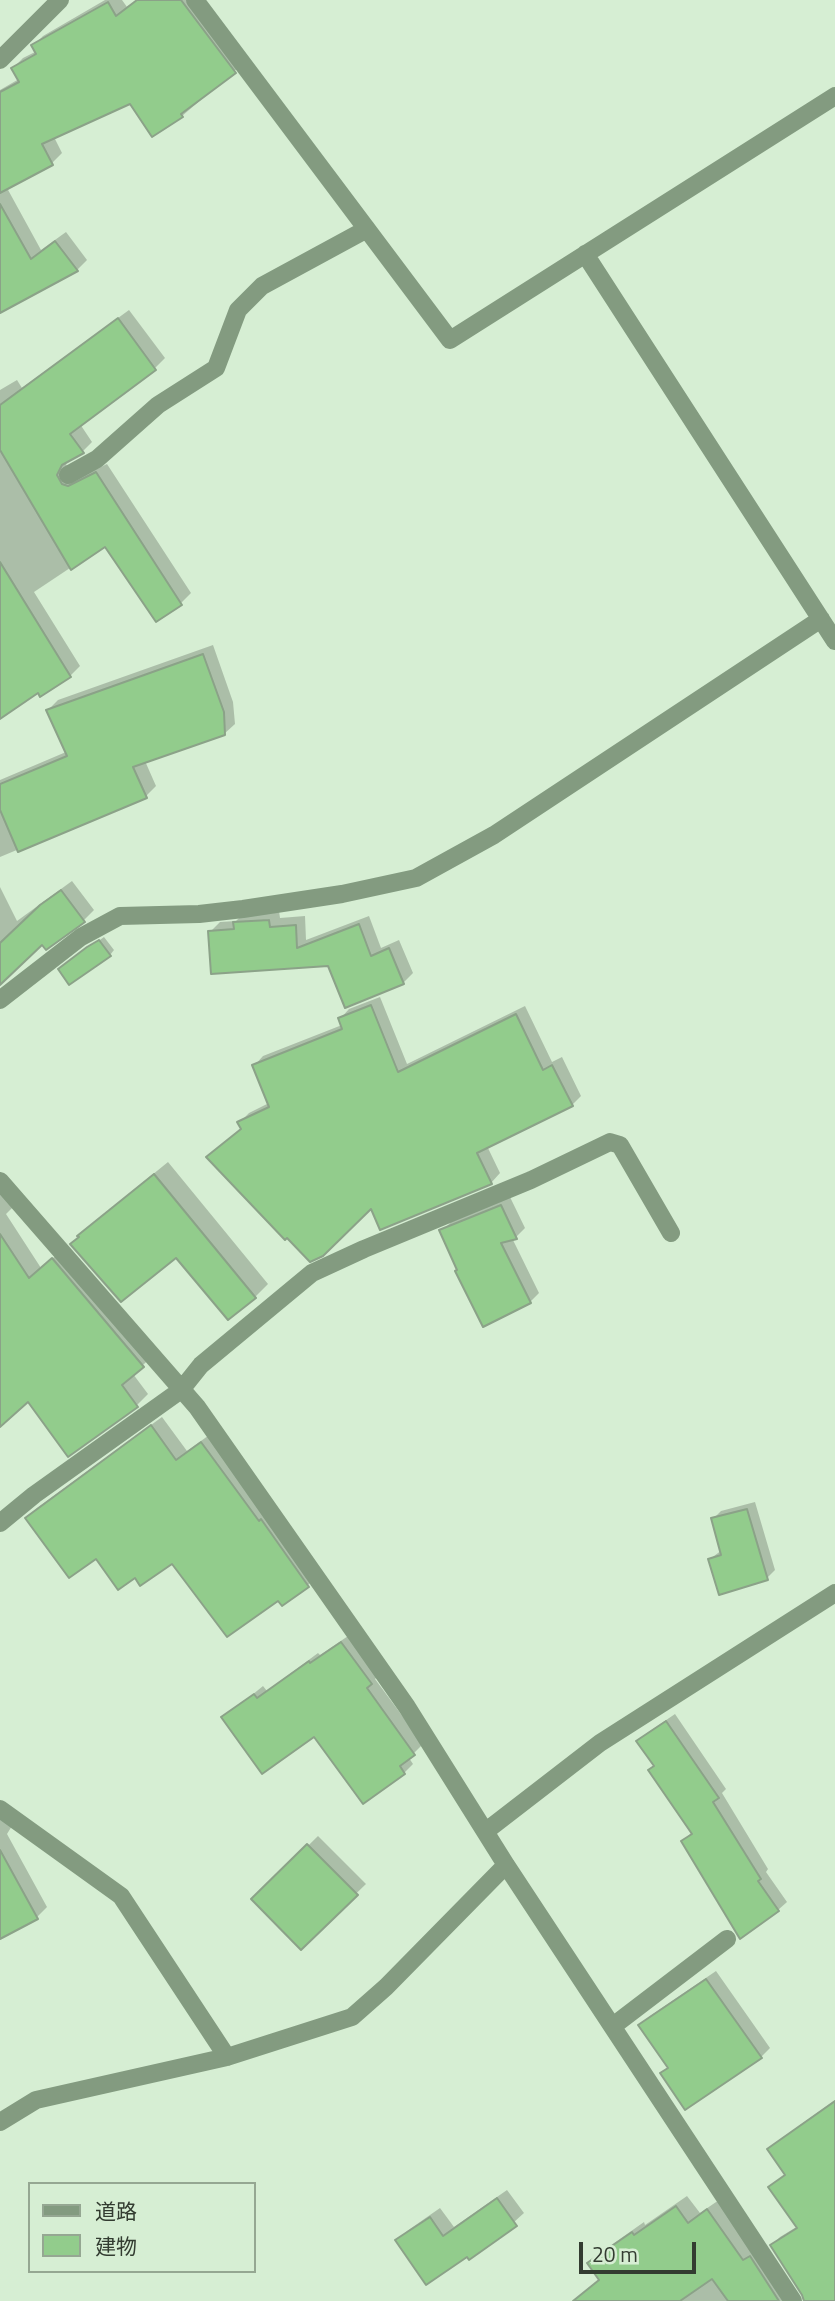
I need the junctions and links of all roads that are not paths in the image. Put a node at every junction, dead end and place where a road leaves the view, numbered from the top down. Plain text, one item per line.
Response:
1 (60, 0) edge
2 (195, 0) edge
3 (0, 61) edge
4 (835, 96) edge
5 (367, 229) junction
6 (585, 254) junction
7 (68, 475) dead end
8 (821, 619) junction
9 (835, 641) edge
10 (0, 1000) edge
11 (0, 1181) edge
12 (671, 1233) dead end
13 (181, 1390) junction
14 (0, 1523) edge
15 (835, 1593) edge
16 (0, 1809) edge
17 (486, 1831) junction
18 (506, 1865) junction
19 (727, 1939) dead end
20 (613, 2026) junction
21 (227, 2057) junction
22 (0, 2122) edge
23 (793, 2301) edge

1 - 3 street
2 - 5 street
4 - 6 street
5 - 6 street
5 - 7 street
6 - 8 street
8 - 9 street
8 - 10 street
11 - 13 street
12 - 13 street
13 - 14 street
13 - 17 street
15 - 17 street
16 - 21 street
17 - 18 street
18 - 20 street
18 - 21 street
19 - 20 street
20 - 23 street
21 - 22 street

